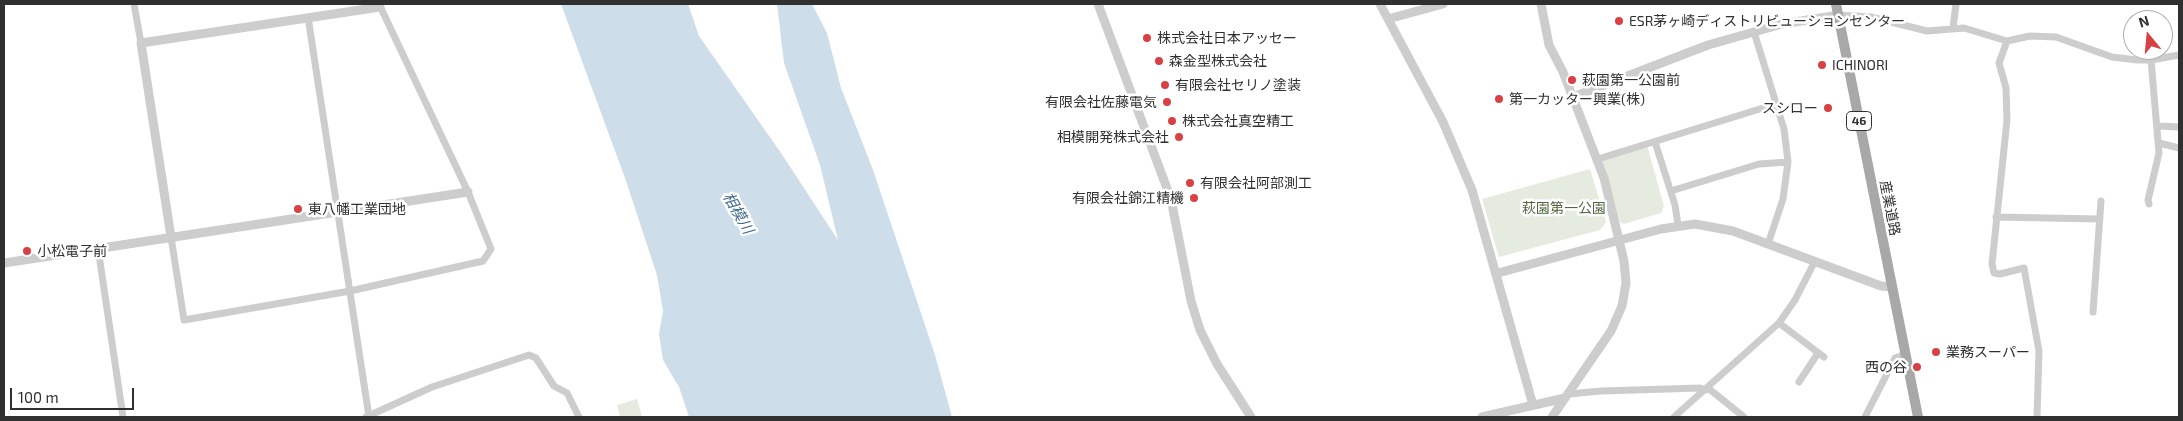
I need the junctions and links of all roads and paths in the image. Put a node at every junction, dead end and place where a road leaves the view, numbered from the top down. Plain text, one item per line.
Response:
1 (134, 4) edge
2 (1098, 4) edge
3 (1380, 4) edge
4 (1443, 4) edge
5 (1541, 4) edge
6 (1836, 4) edge
7 (1956, 4) edge
8 (380, 5) edge
9 (1839, 15) junction
10 (308, 17) junction
11 (1388, 19) junction
12 (1953, 28) junction
13 (1754, 32) junction
14 (2007, 42) junction
15 (141, 43) junction
16 (2123, 57) edge
17 (2151, 60) edge
18 (1573, 97) junction
19 (1776, 104) junction
20 (2158, 126) junction
21 (2179, 127) edge
22 (1656, 142) junction
23 (2159, 143) junction
24 (2179, 148) edge
25 (1598, 160) junction
26 (1788, 162) junction
27 (1671, 191) junction
28 (468, 192) junction
29 (2101, 201) dead end
30 (2149, 204) dead end
31 (338, 212) junction
32 (1996, 218) junction
33 (2100, 219) junction
34 (1678, 225) junction
35 (171, 237) junction
36 (1620, 240) junction
37 (1768, 244) junction
38 (98, 248) junction
39 (4, 263) edge
40 (1814, 263) junction
41 (1498, 273) junction
42 (1892, 288) junction
43 (350, 291) junction
44 (2094, 312) dead end
45 (1779, 323) junction
46 (1906, 354) junction
47 (1799, 382) dead end
48 (1707, 389) junction
49 (1567, 396) junction
50 (1533, 405) junction
51 (123, 417) edge
52 (367, 417) edge
53 (579, 417) edge
54 (1252, 417) edge
55 (1482, 417) edge
56 (1552, 417) edge
57 (1674, 417) edge
58 (1744, 417) edge
59 (1865, 417) edge
60 (1918, 417) edge
61 (2037, 417) edge

1 - 15 street
2 - 54 street
3 - 11 street
4 - 11 street
5 - 18 street
6 - 9 main road, 産業道路 / 46
7 - 12 street
8 - 10 street
8 - 28 street
9 - 12 street
9 - 13 street
9 - 42 main road, 産業道路 / 46
10 - 15 street
10 - 31 street
11 - 41 street
12 - 14 street
13 - 18 street
13 - 19 street
14 - 16 street
14 - 32 street
15 - 35 street
17 - 20 street
18 - 25 street
19 - 22 street
19 - 26 street
20 - 21 street
20 - 23 street
22 - 25 street
22 - 27 street
23 - 24 street
23 - 30 street
25 - 36 street
26 - 27 street
26 - 37 street
27 - 34 street
28 - 31 street
28 - 43 street
29 - 33 street
31 - 35 street
31 - 43 street
32 - 33 street
32 - 61 street
33 - 44 street
34 - 36 street
34 - 37 street
35 - 38 street
35 - 43 street
36 - 41 street
36 - 49 street
37 - 40 street
38 - 39 street
38 - 51 street
40 - 42 street
40 - 45 street
41 - 50 street
42 - 46 main road, 産業道路 / 46
43 - 52 street
45 - 47 street
45 - 48 street
46 - 59 street
46 - 60 main road, 産業道路 / 46
48 - 49 street
48 - 57 street
48 - 58 street
49 - 50 street
49 - 56 street
50 - 55 street
52 - 53 street

